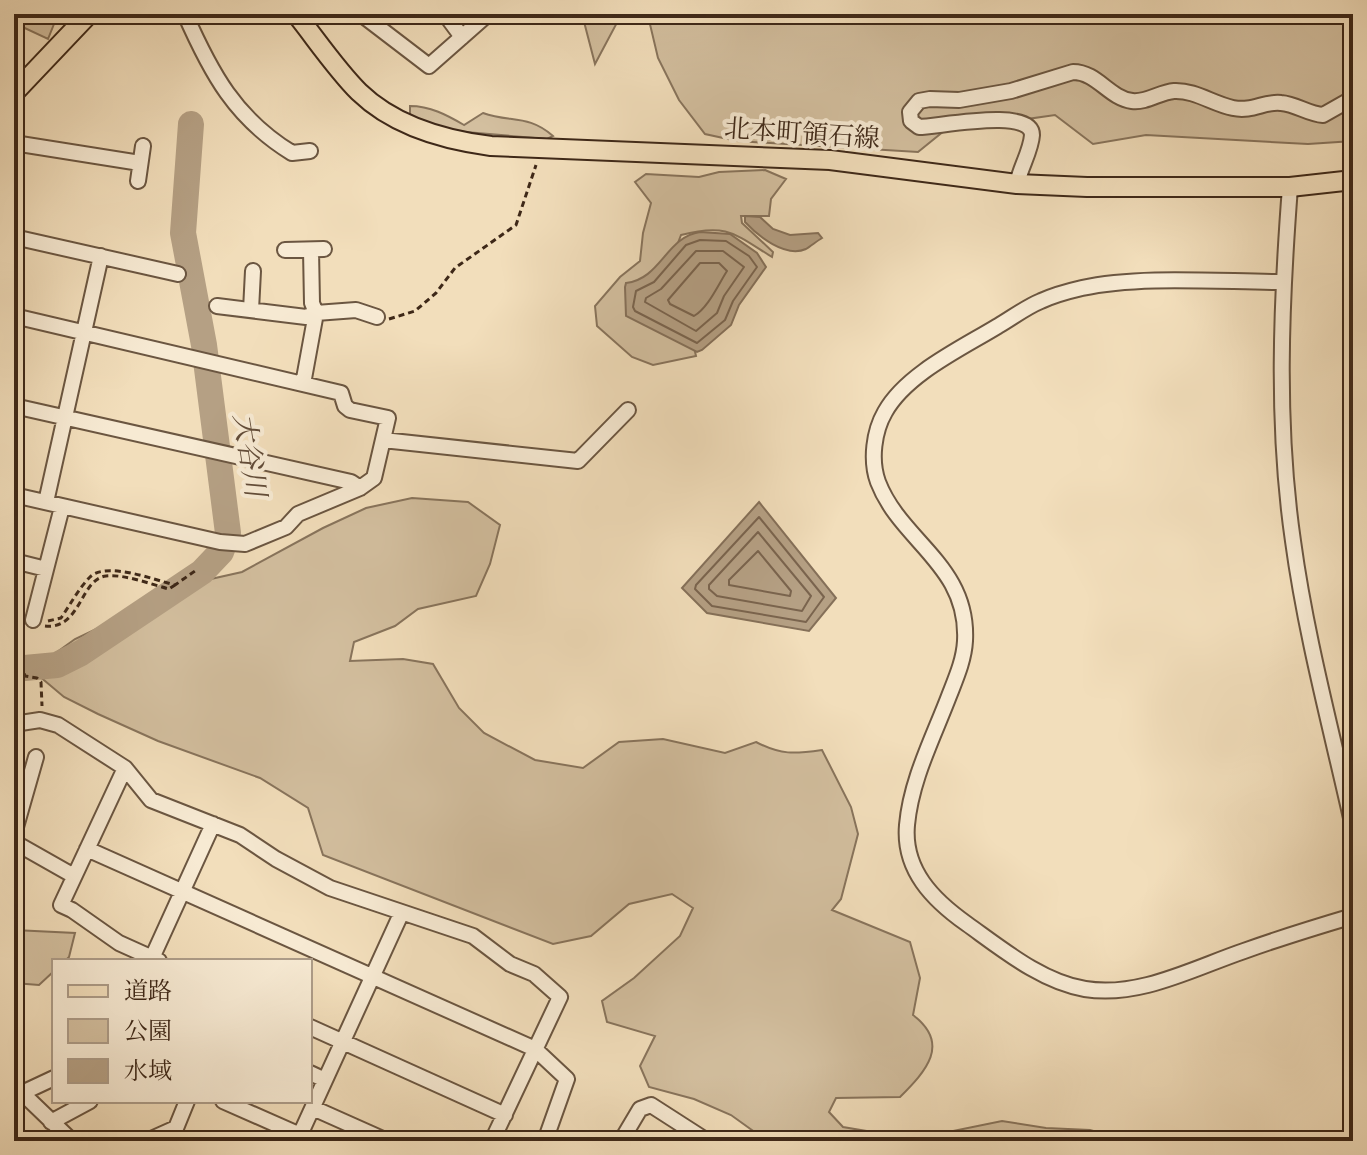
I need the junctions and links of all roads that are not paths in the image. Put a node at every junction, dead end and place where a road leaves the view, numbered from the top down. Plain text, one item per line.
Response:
1 (89, 14) edge
2 (185, 14) edge
3 (296, 14) edge
4 (361, 14) edge
5 (445, 14) edge
6 (488, 14) edge
7 (462, 37) junction
8 (14, 93) edge
9 (1353, 98) edge
10 (14, 143) edge
11 (143, 146) dead end
12 (310, 151) dead end
13 (140, 163) junction
14 (1353, 170) edge
15 (1353, 180) edge
16 (138, 181) dead end
17 (1323, 183) junction
18 (1017, 184) junction
19 (1290, 187) junction
20 (14, 237) edge
21 (285, 250) dead end
22 (101, 256) junction
23 (253, 271) dead end
24 (178, 274) dead end
25 (1283, 282) junction
26 (217, 306) dead end
27 (251, 310) junction
28 (316, 313) junction
29 (14, 316) edge
30 (377, 317) road end
31 (85, 333) junction
32 (303, 384) junction
33 (14, 406) edge
34 (628, 410) dead end
35 (65, 418) junction
36 (383, 440) junction
37 (360, 488) junction
38 (14, 495) edge
39 (46, 502) junction
40 (62, 507) junction
41 (14, 561) edge
42 (46, 569) junction
43 (34, 618) road end
44 (14, 724) edge
45 (36, 757) dead end
46 (125, 768) junction
47 (213, 824) junction
48 (1353, 827) edge
49 (14, 834) edge
50 (14, 842) edge
51 (87, 849) junction
52 (74, 876) junction
53 (182, 891) junction
54 (401, 914) junction
55 (1353, 916) edge
56 (154, 959) edge
57 (156, 959) edge
58 (372, 976) junction
59 (312, 1028) edge
60 (343, 1042) junction
61 (535, 1049) junction
62 (312, 1074) edge
63 (52, 1078) edge
64 (325, 1080) junction
65 (18, 1087) edge
66 (86, 1103) edge
67 (186, 1103) edge
68 (228, 1103) edge
69 (313, 1108) junction
70 (505, 1115) junction
71 (51, 1122) junction
72 (72, 1141) edge
73 (147, 1141) edge
74 (387, 1141) edge
75 (492, 1141) edge
76 (545, 1141) edge
77 (621, 1141) edge
78 (707, 1141) edge

1 - 8 main road
2 - 12 street
3 - 18 main road, 北本町領石線
4 - 7 street
5 - 7 street
6 - 7 street
9 - 18 street
10 - 13 street
11 - 13 street
13 - 16 street
14 - 17 street
15 - 17 main road, 北本町領石線
17 - 19 main road, 北本町領石線
18 - 19 main road, 北本町領石線
19 - 25 street
20 - 22 street
21 - 28 street
22 - 24 street
22 - 31 street
23 - 27 street
25 - 48 street
25 - 55 street
26 - 27 street
27 - 28 street
28 - 30 street
28 - 32 street
29 - 31 street
31 - 32 street
31 - 35 street
32 - 36 street
33 - 35 street
34 - 36 street
35 - 37 street
35 - 39 street
36 - 37 street
37 - 40 street
38 - 39 street
39 - 40 street
40 - 42 street
41 - 42 street
42 - 43 street
44 - 46 street
45 - 49 street
46 - 47 street
46 - 51 street
47 - 53 street
47 - 54 street
50 - 52 street
51 - 52 street
51 - 53 street
52 - 56 street
53 - 57 street
53 - 58 street
54 - 58 street
54 - 61 street
58 - 60 street
58 - 61 street
59 - 60 street
60 - 64 street
60 - 70 street
61 - 70 street
61 - 76 street
62 - 64 street
63 - 65 street
64 - 69 street
65 - 71 street
66 - 71 street
67 - 73 street
68 - 69 street
69 - 74 street
70 - 75 street
71 - 72 street
77 - 78 street

